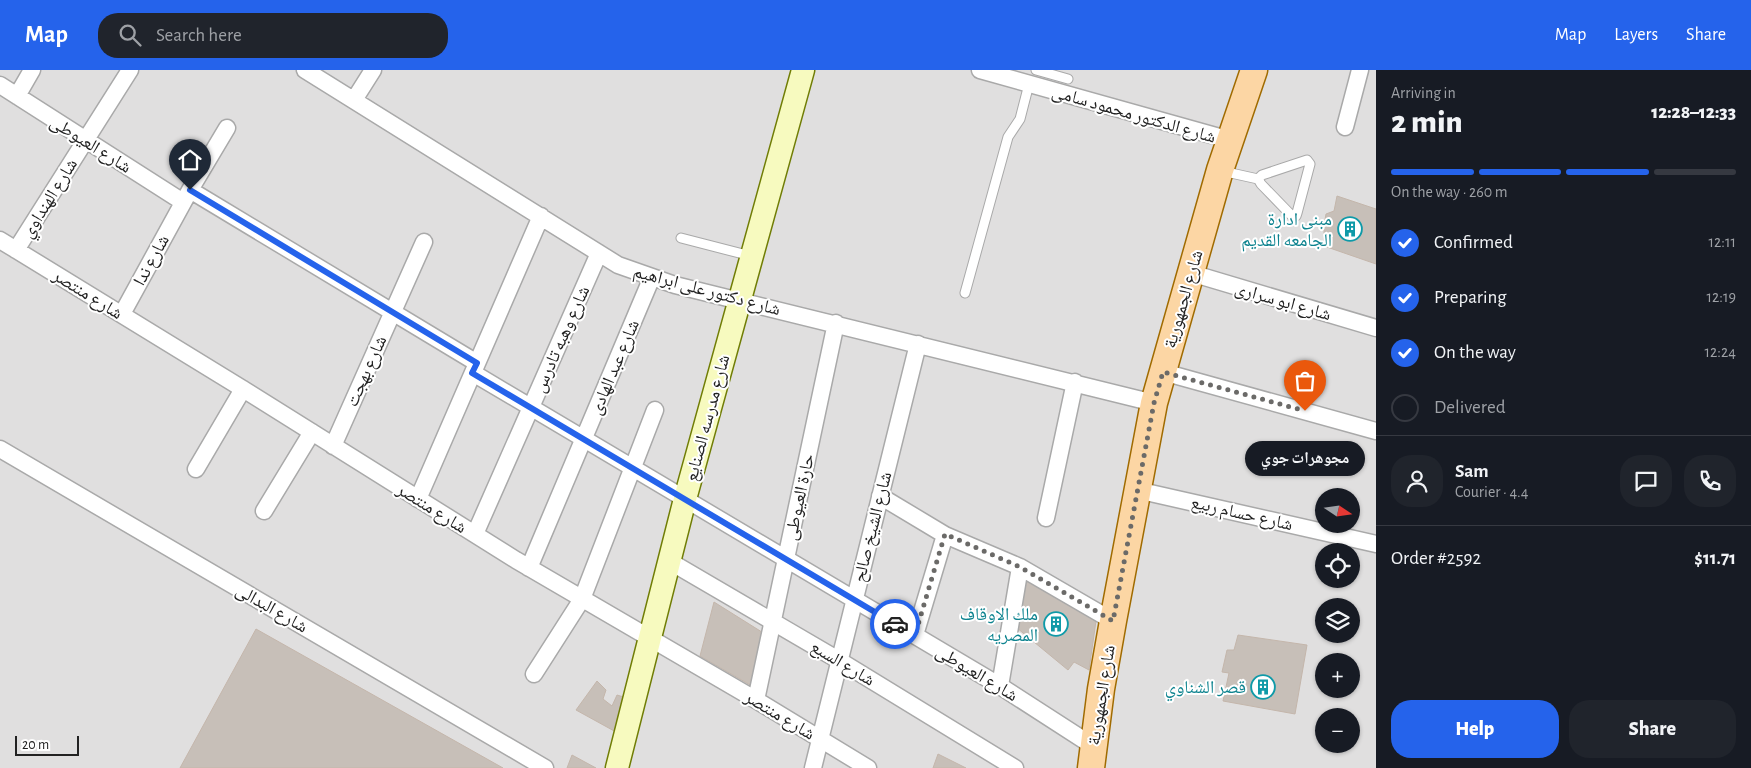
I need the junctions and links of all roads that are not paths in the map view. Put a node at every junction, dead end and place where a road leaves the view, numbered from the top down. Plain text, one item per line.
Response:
1 (32, 70) edge
2 (130, 70) edge
3 (305, 70) edge
4 (373, 70) edge
5 (803, 70) edge
6 (980, 70) edge
7 (1254, 70) edge
8 (1360, 70) edge
9 (1036, 78) edge
10 (1068, 79) dead end
11 (0, 86) edge
12 (17, 96) junction
13 (354, 100) junction
14 (1345, 127) dead end
15 (227, 128) dead end
16 (86, 140) junction
17 (1230, 140) junction
18 (1220, 170) junction
19 (1258, 179) junction
20 (187, 196) junction
21 (541, 216) junction
22 (681, 238) dead end
23 (0, 240) edge
24 (424, 242) dead end
25 (16, 250) junction
26 (599, 253) junction
27 (751, 256) junction
28 (1190, 274) junction
29 (652, 277) junction
30 (965, 293) dead end
31 (739, 300) junction
32 (393, 312) junction
33 (122, 314) junction
34 (836, 323) junction
35 (1376, 328) edge
36 (918, 344) junction
37 (475, 368) junction
38 (1163, 372) junction
39 (1075, 382) junction
40 (243, 389) junction
41 (1154, 403) junction
42 (530, 408) junction
43 (654, 410) dead end
44 (1376, 431) edge
45 (312, 432) junction
46 (584, 439) junction
47 (333, 446) junction
48 (0, 448) edge
49 (633, 468) junction
50 (196, 469) dead end
51 (1137, 490) junction
52 (880, 496) junction
53 (418, 499) junction
54 (684, 499) junction
55 (264, 510) dead end
56 (1046, 518) dead end
57 (475, 534) junction
58 (945, 534) junction
59 (1376, 544) edge
60 (786, 559) junction
61 (669, 561) junction
62 (1020, 567) junction
63 (529, 568) junction
64 (582, 599) junction
65 (854, 599) junction
66 (1113, 621) junction
67 (773, 622) junction
68 (915, 635) junction
69 (650, 638) junction
70 (840, 661) junction
71 (534, 674) dead end
72 (1000, 686) junction
73 (756, 700) junction
74 (820, 739) junction
75 (1092, 757) edge
76 (620, 767) edge
77 (545, 768) edge
78 (813, 768) edge
79 (868, 768) edge
80 (1015, 768) edge

1 - 12 street
2 - 16 street, شارع الهنداوي
3 - 13 street, شارع دكتور على ابراهيم
4 - 13 street
5 - 27 street, شارع مدرسه الصنايع
6 - 9 street, شارع الدكتور محمود سامى
7 - 17 main road, شارع الجمهورية
8 - 14 street
9 - 10 lane
9 - 17 street, شارع الدكتور محمود سامى
9 - 30 lane
11 - 12 street, شارع العيوطى
12 - 16 street, شارع العيوطى
13 - 21 street, شارع دكتور على ابراهيم
15 - 20 street, شارع ندا
16 - 20 street, شارع العيوطى
16 - 25 street, شارع الهنداوي
17 - 18 main road, شارع الجمهورية
18 - 19 lane
18 - 28 main road, شارع الجمهورية
19 - 19 lane
20 - 32 street, شارع العيوطى
20 - 33 street, شارع ندا
21 - 26 street, شارع دكتور على ابراهيم
21 - 37 street
22 - 27 lane
23 - 25 street, شارع منتصر
24 - 32 street, شارع بهجت
25 - 33 street, شارع منتصر
26 - 29 street, شارع دكتور على ابراهيم
26 - 42 street, شارع وهبه تادرس
27 - 31 street, شارع مدرسه الصنايع
28 - 35 street, شارع ابو سرارى
28 - 38 main road, شارع الجمهورية
29 - 31 street, شارع دكتور على ابراهيم
29 - 46 street, شارع عبد الهادى
31 - 34 street, شارع دكتور على ابراهيم
31 - 54 street, شارع مدرسه الصنايع
32 - 37 street, شارع العيوطى
32 - 47 street, شارع بهجت
33 - 40 street, شارع منتصر
34 - 36 street, شارع دكتور على ابراهيم
34 - 60 street, حارة العيوطى
36 - 39 street, شارع دكتور على ابراهيم
36 - 52 street, شارع الشيخ صالح
37 - 42 street, شارع العيوطى
37 - 53 street
38 - 41 main road, شارع الجمهورية
38 - 44 street
39 - 41 street, شارع دكتور على ابراهيم
39 - 56 street
40 - 45 street, شارع منتصر
40 - 50 street
41 - 51 main road, شارع الجمهورية
42 - 46 street, شارع العيوطى
42 - 57 street, شارع وهبه تادرس
43 - 49 street
45 - 47 street, شارع منتصر
45 - 55 street
46 - 49 street, شارع العيوطى
46 - 63 street, شارع عبد الهادى
47 - 53 street, شارع منتصر
48 - 77 street, شارع البدالى
49 - 54 street, شارع العيوطى
49 - 64 street
51 - 59 street, شارع حسام ربيع
51 - 66 main road, شارع الجمهورية
52 - 58 street
52 - 65 street, شارع الشيخ صالح
53 - 57 street, شارع منتصر
54 - 60 street, شارع العيوطى
54 - 61 street, شارع مدرسه الصنايع
57 - 63 street, شارع منتصر
58 - 62 street
58 - 68 street
60 - 65 street, شارع العيوطى
60 - 67 street, حارة العيوطى
61 - 67 street, شارع السبع
61 - 69 street, شارع مدرسه الصنايع
62 - 66 street
62 - 72 street
63 - 64 street, شارع منتصر
64 - 69 street, شارع منتصر
64 - 71 street
65 - 68 street, شارع العيوطى
65 - 70 street, شارع الشيخ صالح
66 - 75 main road, شارع الجمهورية
67 - 70 street, شارع السبع
67 - 73 street, حارة العيوطى
68 - 72 street, شارع العيوطى
69 - 73 street, شارع منتصر
69 - 76 street, شارع مدرسه الصنايع
70 - 74 street, شارع الشيخ صالح
70 - 80 street, شارع السبع
72 - 75 street, شارع العيوطى
73 - 74 street, شارع منتصر
74 - 78 street, شارع الشيخ صالح
74 - 79 street, شارع منتصر

